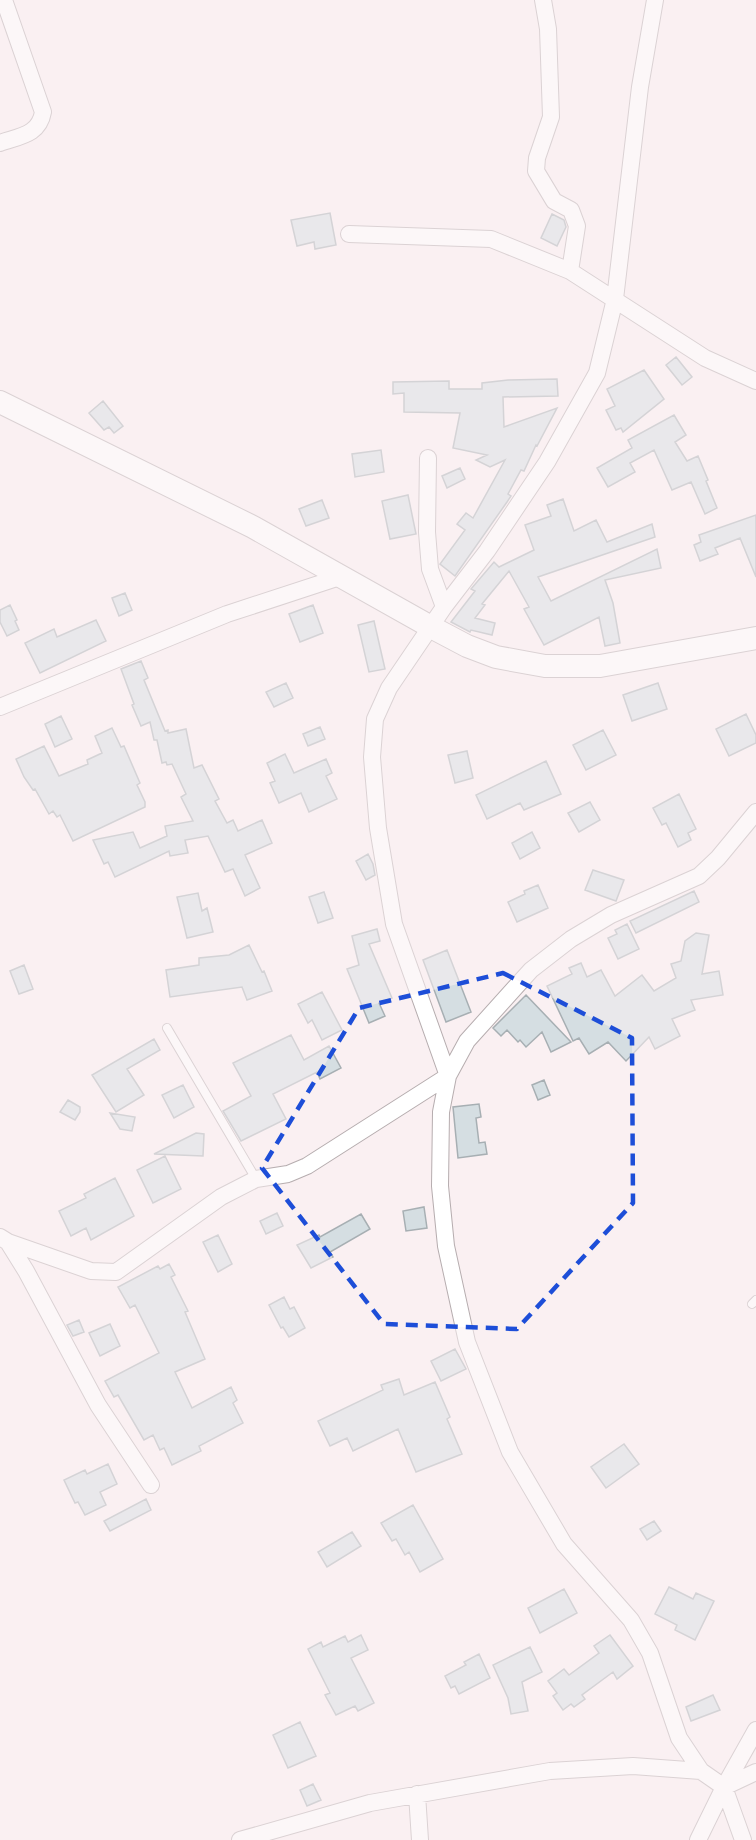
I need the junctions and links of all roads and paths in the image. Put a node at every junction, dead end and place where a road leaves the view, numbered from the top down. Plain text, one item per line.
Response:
1 (4, 0) edge
2 (543, 0) edge
3 (655, 0) edge
4 (0, 143) edge
5 (349, 234) dead end
6 (570, 271) junction
7 (615, 299) junction
8 (756, 381) edge
9 (0, 402) edge
10 (428, 458) dead end
11 (340, 577) junction
12 (444, 607) junction
13 (431, 627) junction
14 (756, 638) edge
15 (0, 707) edge
16 (756, 812) edge
17 (167, 1028) dead end
18 (448, 1076) junction
19 (256, 1179) junction
20 (4, 1240) edge
21 (151, 1485) dead end
22 (756, 1730) edge
23 (701, 1771) junction
24 (756, 1772) edge
25 (724, 1787) junction
26 (417, 1794) junction
27 (240, 1840) edge
28 (420, 1840) edge
29 (698, 1840) edge
30 (743, 1840) edge

1 - 4 street
2 - 6 street
3 - 7 street
5 - 6 street
6 - 7 street
7 - 8 street
7 - 12 street
9 - 11 street
10 - 12 street
11 - 13 street
11 - 15 street
12 - 13 street
13 - 14 street
13 - 18 street
16 - 18 street
17 - 19 lane
18 - 19 street
18 - 23 street
19 - 20 street
20 - 21 street
22 - 25 street
23 - 25 street
23 - 26 street
24 - 25 street
25 - 29 street
25 - 30 street
26 - 27 street
26 - 28 street

